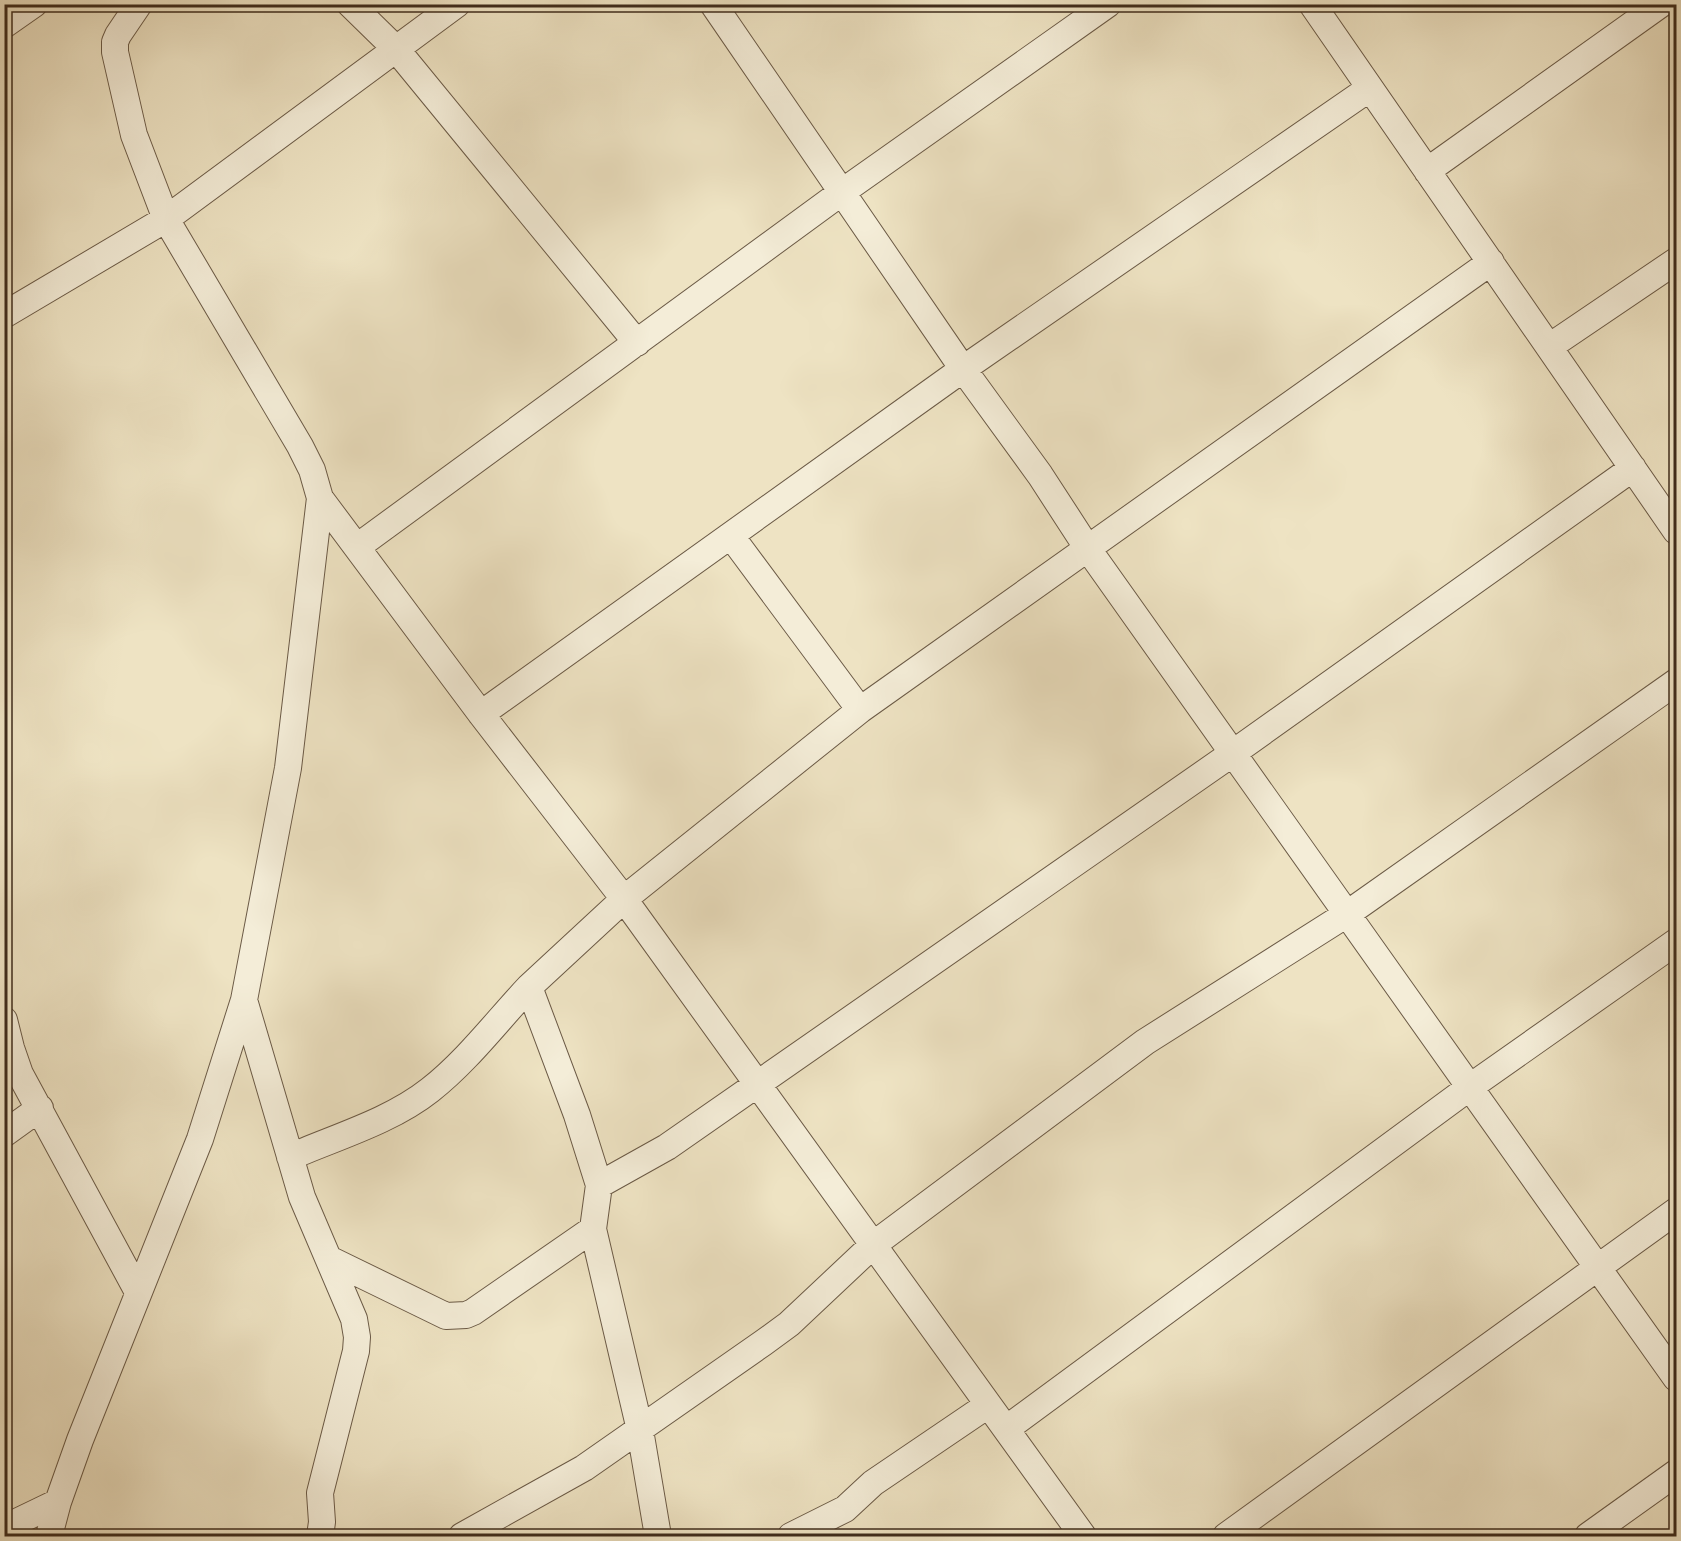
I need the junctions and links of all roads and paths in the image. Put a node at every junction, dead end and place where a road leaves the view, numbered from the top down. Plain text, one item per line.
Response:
1 (34, 4) edge
2 (139, 4) edge
3 (350, 4) edge
4 (458, 4) edge
5 (1108, 4) edge
6 (1312, 4) edge
7 (1660, 4) edge
8 (722, 8) edge
9 (4, 25) edge
10 (396, 48) junction
11 (1370, 88) junction
12 (1427, 171) junction
13 (842, 192) junction
14 (166, 219) junction
15 (1677, 261) edge
16 (1491, 262) junction
17 (4, 315) edge
18 (637, 343) junction
19 (1549, 347) junction
20 (963, 369) junction
21 (1633, 468) junction
22 (320, 498) junction
23 (1677, 531) edge
24 (731, 536) junction
25 (357, 547) junction
26 (1088, 549) junction
27 (1677, 682) edge
28 (860, 710) junction
29 (481, 714) junction
30 (1233, 753) junction
31 (624, 899) junction
32 (1347, 914) junction
33 (1677, 942) edge
34 (529, 987) junction
35 (244, 1000) junction
36 (4, 1020) edge
37 (756, 1084) junction
38 (1470, 1087) junction
39 (40, 1108) junction
40 (4, 1134) edge
41 (290, 1157) junction
42 (599, 1185) junction
43 (1677, 1211) edge
44 (593, 1229) junction
45 (873, 1245) junction
46 (329, 1259) junction
47 (1599, 1268) junction
48 (138, 1292) junction
49 (1677, 1378) edge
50 (988, 1405) junction
51 (1006, 1429) junction
52 (640, 1430) junction
53 (1677, 1473) edge
54 (58, 1502) junction
55 (4, 1528) edge
56 (49, 1536) edge
57 (320, 1536) edge
58 (462, 1536) edge
59 (658, 1536) edge
60 (792, 1536) edge
61 (1083, 1536) edge
62 (1226, 1536) edge
63 (1588, 1536) edge

1 - 9 street
2 - 14 street
3 - 10 street
4 - 10 street
5 - 13 street
6 - 11 street
7 - 12 street
8 - 13 street
10 - 14 street
10 - 18 street
11 - 12 street
11 - 20 street
12 - 16 street
13 - 18 street
13 - 20 street
14 - 17 street
14 - 22 street
15 - 19 street
16 - 19 street
16 - 26 street
18 - 25 street
19 - 21 street
20 - 24 street
20 - 26 street
21 - 23 street
21 - 30 street
22 - 25 street
22 - 35 street
24 - 28 street
24 - 29 street
25 - 29 street
26 - 28 street
26 - 30 street
27 - 32 street
28 - 31 street
29 - 31 street
30 - 32 street
30 - 37 street
31 - 34 street
31 - 37 street
32 - 38 street
32 - 45 street
33 - 38 street
34 - 41 street
34 - 42 street
35 - 41 street
35 - 48 street
36 - 39 street
37 - 42 street
37 - 45 street
38 - 47 street
38 - 51 street
39 - 40 street
39 - 48 street
41 - 46 street
42 - 44 street
43 - 47 street
44 - 46 street
44 - 52 street
45 - 50 street
45 - 52 street
46 - 57 street
47 - 49 street
47 - 62 street
48 - 54 street
50 - 51 street
50 - 60 street
51 - 61 street
52 - 58 street
52 - 59 street
53 - 63 street
54 - 55 street
54 - 56 street

